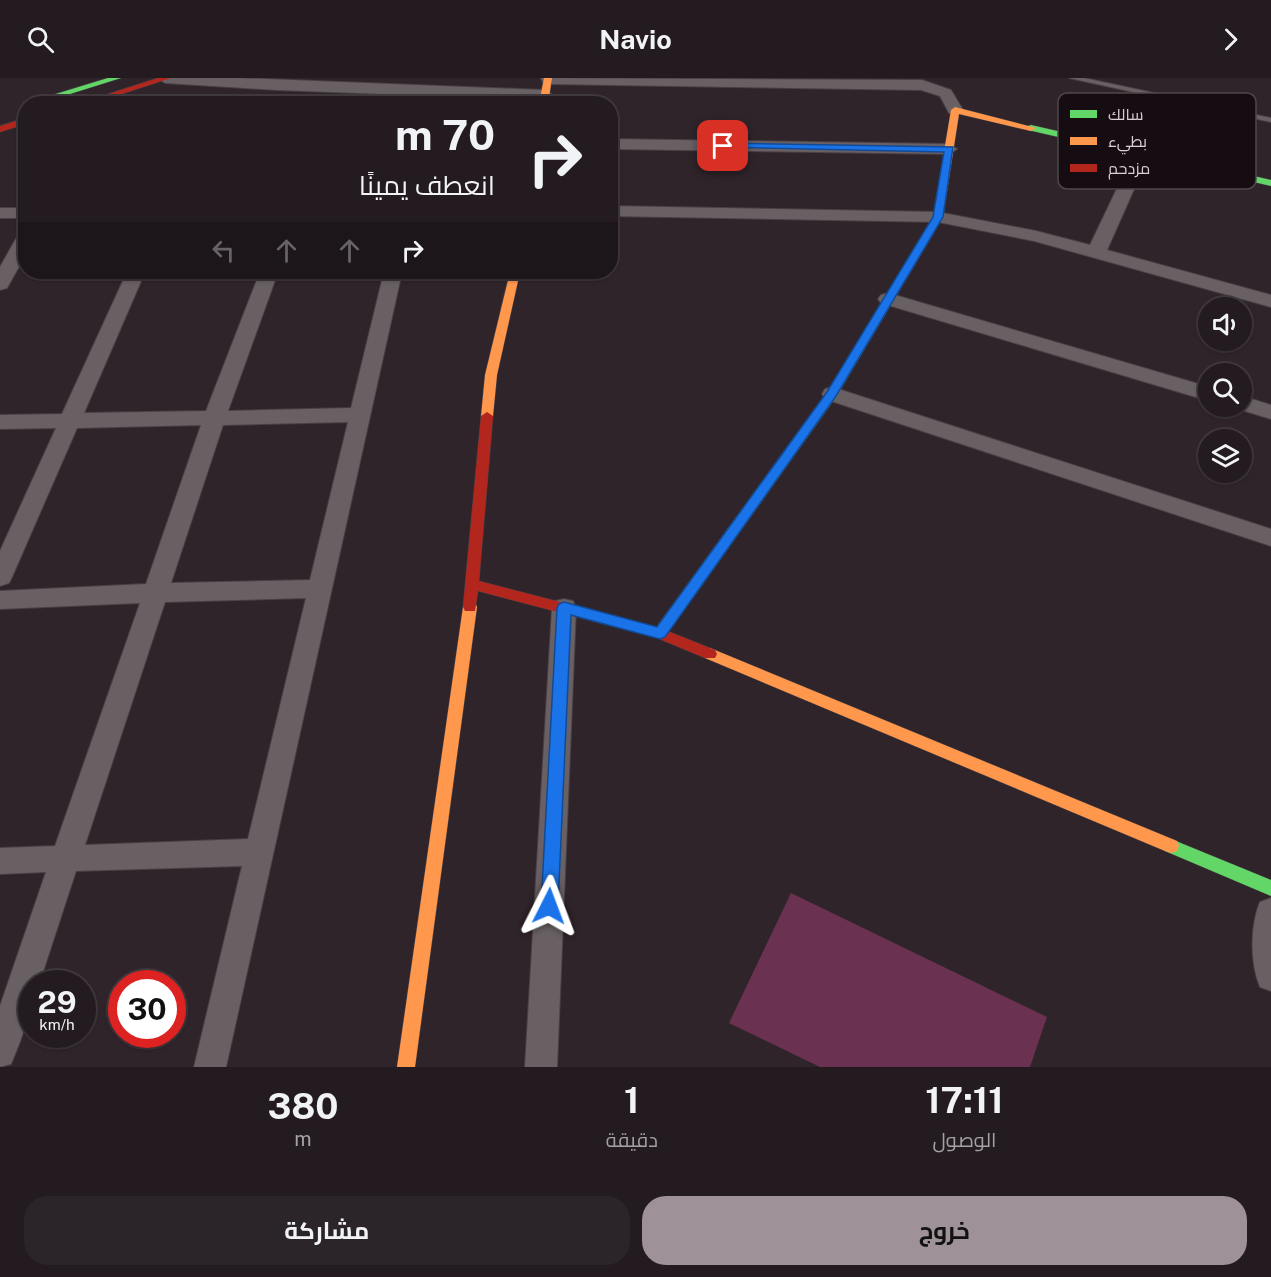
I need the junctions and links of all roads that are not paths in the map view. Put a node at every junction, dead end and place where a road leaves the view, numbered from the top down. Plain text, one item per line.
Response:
1 (117, 78) edge
2 (166, 78) edge
3 (1072, 78) edge
4 (546, 89) edge
5 (1143, 93) edge
6 (54, 96) edge
7 (109, 96) edge
8 (955, 110) junction
9 (1256, 117) edge
10 (1271, 120) edge
11 (18, 123) edge
12 (0, 129) edge
13 (1058, 134) edge
14 (618, 144) edge
15 (950, 149) junction
16 (1256, 180) edge
17 (1271, 183) edge
18 (1125, 189) edge
19 (618, 211) edge
20 (0, 213) edge
21 (18, 213) edge
22 (938, 217) junction
23 (18, 251) edge
24 (1096, 253) junction
25 (133, 279) edge
26 (266, 279) edge
27 (391, 279) edge
28 (513, 279) edge
29 (0, 284) edge
30 (888, 299) junction
31 (1271, 301) edge
32 (1198, 391) edge
33 (832, 394) junction
34 (1252, 406) edge
35 (1271, 412) edge
36 (360, 415) junction
37 (214, 418) junction
38 (69, 421) junction
39 (0, 422) edge
40 (1271, 537) edge
41 (0, 577) edge
42 (473, 585) junction
43 (320, 589) junction
44 (155, 593) junction
45 (0, 600) edge
46 (564, 608) junction
47 (660, 633) junction
48 (259, 852) junction
49 (66, 858) junction
50 (0, 861) edge
51 (1271, 888) edge
52 (1271, 912) edge
53 (1271, 976) edge
54 (0, 1053) edge
55 (210, 1067) edge
56 (406, 1067) edge
57 (541, 1067) edge

1 - 6 street
2 - 4 street
2 - 7 street
3 - 5 lane
4 - 8 street
8 - 13 street
8 - 15 street
9 - 10 lane
11 - 12 street
14 - 15 street
15 - 22 street
16 - 17 street
18 - 24 street
19 - 22 street
20 - 21 street
22 - 24 street
22 - 30 street
23 - 29 street
24 - 31 street
25 - 38 street
26 - 37 street
27 - 36 street
28 - 42 street
30 - 32 street
30 - 33 street
33 - 40 street
33 - 47 street
34 - 35 street
36 - 37 street
36 - 43 street
37 - 38 street
37 - 44 street
38 - 39 street
38 - 41 street
42 - 46 street
42 - 56 street
43 - 44 street
43 - 48 street
44 - 45 street
44 - 49 street
46 - 47 street
46 - 57 street
47 - 51 street
48 - 49 street
48 - 55 street
49 - 50 street
49 - 54 street
52 - 53 street

